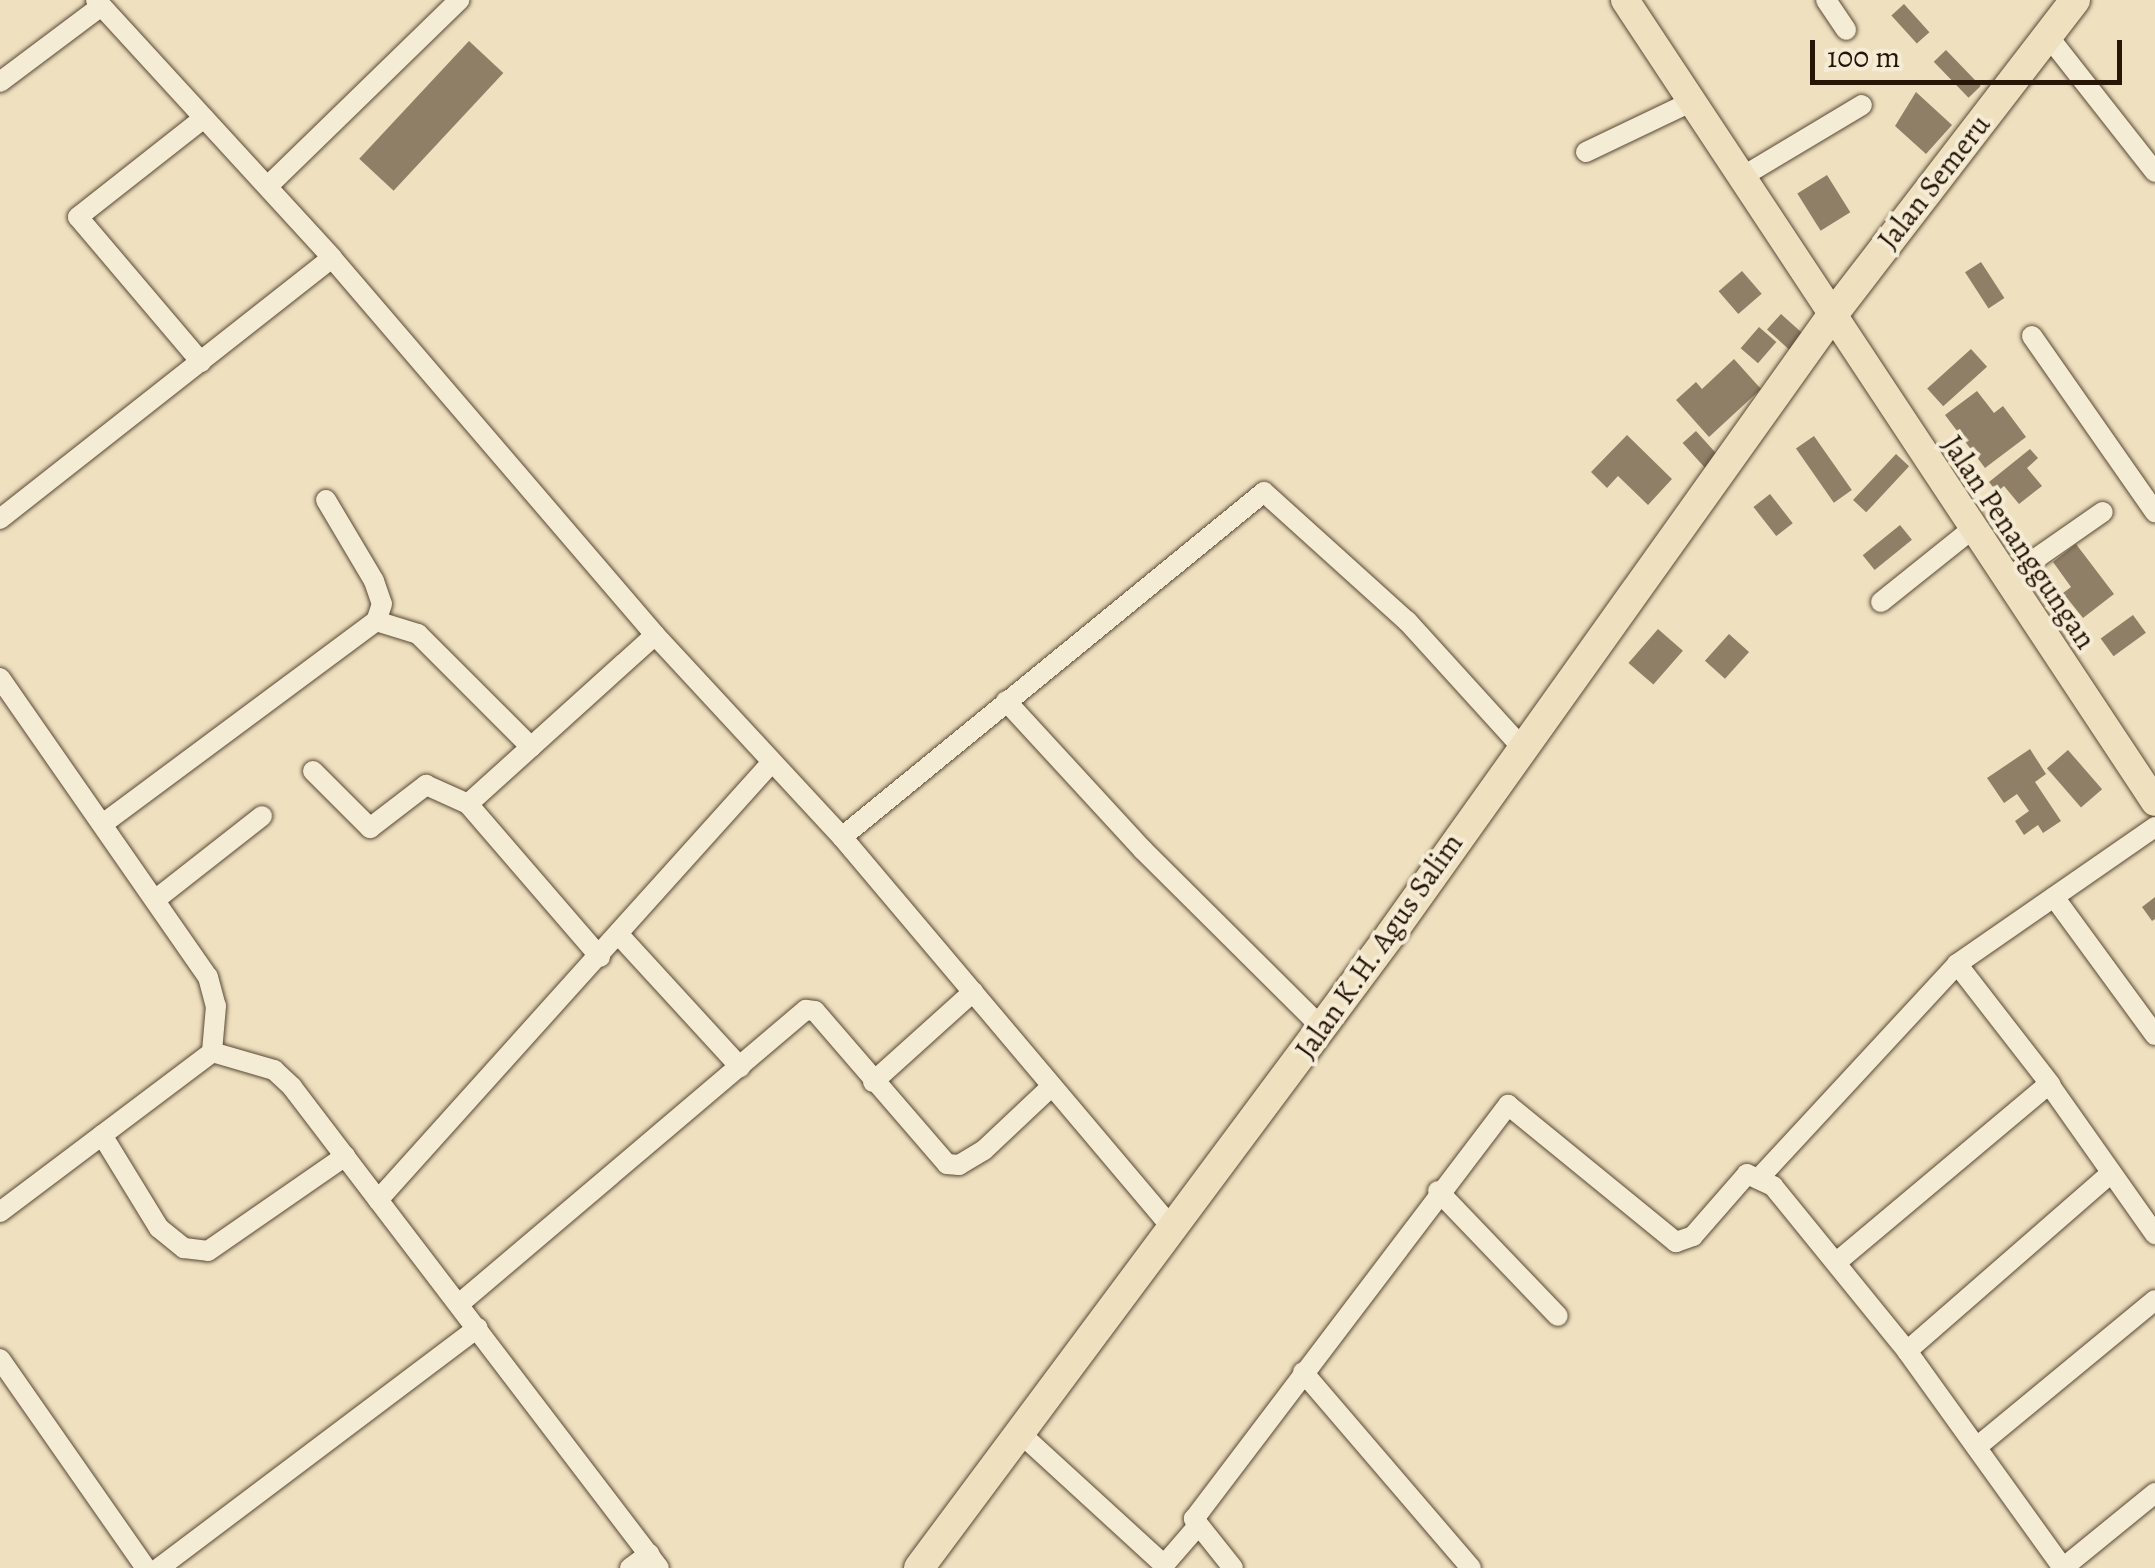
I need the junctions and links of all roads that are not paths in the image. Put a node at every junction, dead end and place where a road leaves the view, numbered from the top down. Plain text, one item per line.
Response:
1 (459, 0) edge
2 (1625, 0) edge
3 (1826, 0) edge
4 (2075, 0) edge
5 (98, 4) edge
6 (1846, 30) dead end
7 (2048, 36) junction
8 (0, 82) edge
9 (1691, 102) junction
10 (1862, 105) dead end
11 (204, 118) junction
12 (1586, 152) dead end
13 (2155, 172) edge
14 (1740, 178) junction
15 (268, 186) junction
16 (332, 258) junction
17 (1831, 317) junction
18 (2032, 336) dead end
19 (201, 362) junction
20 (326, 500) dead end
21 (2103, 512) dead end
22 (2155, 512) edge
23 (0, 519) edge
24 (1971, 530) junction
25 (2005, 580) junction
26 (1881, 602) dead end
27 (376, 620) junction
28 (655, 635) junction
29 (0, 678) edge
30 (1006, 701) junction
31 (1520, 745) junction
32 (532, 748) junction
33 (771, 763) junction
34 (314, 771) dead end
35 (2155, 802) edge
36 (468, 804) junction
37 (262, 816) dead end
38 (104, 823) junction
39 (2155, 827) edge
40 (842, 837) junction
41 (2054, 897) junction
42 (155, 900) junction
43 (620, 936) junction
44 (600, 958) junction
45 (1957, 964) junction
46 (973, 992) junction
47 (1322, 1028) junction
48 (2155, 1036) edge
49 (212, 1052) junction
50 (740, 1067) junction
51 (873, 1082) junction
52 (2052, 1085) junction
53 (1052, 1086) junction
54 (102, 1135) junction
55 (345, 1156) junction
56 (2110, 1174) junction
57 (1760, 1176) junction
58 (1438, 1190) junction
59 (378, 1200) junction
60 (0, 1212) edge
61 (1172, 1229) junction
62 (2155, 1234) edge
63 (1838, 1261) junction
64 (2155, 1300) edge
65 (458, 1304) junction
66 (1558, 1316) dead end
67 (478, 1328) junction
68 (1907, 1351) junction
69 (0, 1360) edge
70 (1303, 1372) junction
71 (1020, 1433) junction
72 (1978, 1446) junction
73 (2155, 1493) edge
74 (1196, 1528) junction
75 (654, 1561) edge
76 (1166, 1566) edge
77 (146, 1568) edge
78 (159, 1568) edge
79 (630, 1568) edge
80 (919, 1568) edge
81 (1233, 1568) edge
82 (1471, 1568) edge
83 (2063, 1568) edge

1 - 15 street
2 - 9 main road, Jalan Penanggungan
3 - 6 street
4 - 7 highway, Jalan Semeru
5 - 8 street
5 - 11 street
7 - 13 street
7 - 17 highway, Jalan Semeru
9 - 12 street
9 - 14 main road, Jalan Penanggungan
10 - 14 street
11 - 15 street
11 - 19 street
14 - 17 main road, Jalan Penanggungan
15 - 16 street
16 - 19 street
16 - 28 street
17 - 24 main road, Jalan Penanggungan
17 - 31 highway, Jalan K.H. Agus Salim
18 - 22 street
19 - 23 street
20 - 27 street
21 - 25 street
24 - 25 main road, Jalan Penanggungan
24 - 26 street
25 - 35 main road, Jalan Penanggungan
27 - 32 street
27 - 38 street
28 - 32 street
28 - 33 street
29 - 38 street
30 - 31 street
30 - 40 street
30 - 47 street
31 - 47 highway, Jalan K.H. Agus Salim
32 - 36 street
33 - 40 street
33 - 43 street
34 - 36 street
36 - 44 street
37 - 42 street
38 - 42 street
39 - 41 street
40 - 46 street
41 - 45 street
41 - 48 street
42 - 49 street
43 - 44 street
43 - 50 street
44 - 59 street
45 - 52 street
45 - 57 street
46 - 51 street
46 - 53 street
47 - 61 highway, Jalan K.H. Agus Salim
49 - 54 street
49 - 55 street
50 - 51 street
50 - 65 street
51 - 53 street
52 - 56 street
52 - 63 street
53 - 61 street
54 - 55 street
54 - 60 street
55 - 59 street
56 - 62 street
56 - 68 street
57 - 58 street
57 - 63 street
58 - 66 street
58 - 70 street
59 - 65 street
61 - 71 highway, Jalan K.H. Agus Salim
63 - 68 street
64 - 72 street
65 - 67 street
67 - 75 street
67 - 78 street
68 - 72 street
69 - 77 street
70 - 74 street
70 - 82 street
71 - 76 street
71 - 80 highway, Jalan K.H. Agus Salim
72 - 83 street
73 - 83 street
74 - 76 street
74 - 81 street
75 - 79 street

